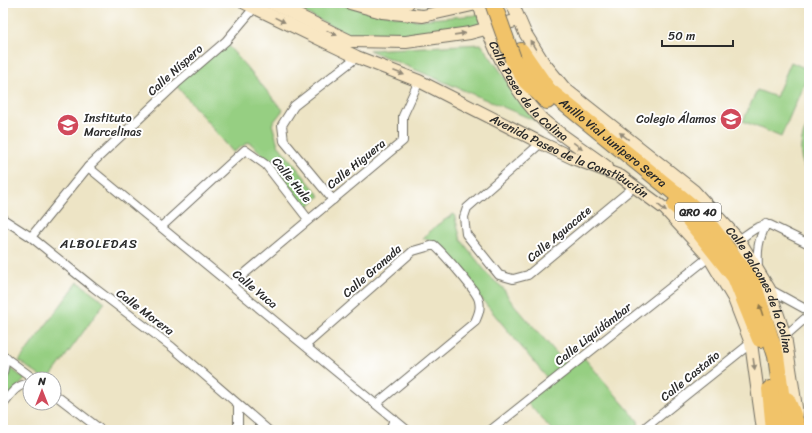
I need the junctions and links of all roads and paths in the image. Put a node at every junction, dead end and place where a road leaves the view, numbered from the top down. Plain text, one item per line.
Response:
1 (272, 3) edge
2 (350, 3) edge
3 (408, 3) edge
4 (479, 3) edge
5 (493, 3) edge
6 (503, 3) edge
7 (512, 3) edge
8 (249, 5) edge
9 (382, 12) junction
10 (521, 24) junction
11 (488, 34) junction
12 (517, 55) junction
13 (357, 57) junction
14 (419, 81) junction
15 (541, 144) junction
16 (88, 167) junction
17 (620, 176) junction
18 (635, 186) junction
19 (332, 200) junction
20 (3, 219) edge
21 (308, 219) junction
22 (766, 224) junction
23 (161, 227) junction
24 (31, 237) junction
25 (739, 240) junction
26 (809, 244) edge
27 (709, 257) junction
28 (759, 272) junction
29 (230, 285) junction
30 (769, 289) junction
31 (809, 311) edge
32 (809, 315) edge
33 (785, 336) junction
34 (751, 343) junction
35 (306, 345) junction
36 (4, 357) edge
37 (23, 371) edge
38 (3, 372) edge
39 (22, 385) edge
40 (62, 400) edge
41 (3, 404) edge
42 (376, 404) junction
43 (238, 406) junction
44 (394, 419) junction
45 (799, 429) edge
46 (101, 430) edge
47 (236, 430) edge
48 (268, 430) edge
49 (390, 430) edge
50 (407, 430) edge
51 (491, 430) edge
52 (646, 430) edge
53 (763, 430) edge
54 (774, 430) edge

1 -> 11 street
2 - 9 street
3 - 9 street
4 - 9 street
4 - 11 street, Calle Paseo de la Colina
5 - 12 highway, Anillo Vial Junípero Serra / QRO 40, bridge
6 - 12 highway, Anillo Vial Junípero Serra / QRO 40
7 - 10 street, Calle Balcones de la Colina
8 -> 13 street, Avenida Paseo de la Constitución
8 - 16 street, Calle Níspero
10 - 11 street
25 -> 10 street, Calle Balcones de la Colina
11 -> 17 street, Calle Paseo de la Colina
45 -> 12 highway, Anillo Vial Junípero Serra / QRO 40
12 - 54 highway, Anillo Vial Junípero Serra / QRO 40
13 -> 14 street, Avenida Paseo de la Constitución
13 - 19 street, Calle Higuera
14 - 15 street, Avenida Paseo de la Constitución
14 - 19 street, Calle Higuera
15 - 17 street, Avenida Paseo de la Constitución
15 - 18 street, Calle Aguacate
16 - 23 street, Calle Yuca
16 - 24 street, Calle Níspero
17 - 18 street, Avenida Paseo de la Constitución
18 -> 27 street, Avenida Paseo de la Constitución
19 - 21 street
20 - 24 street, Calle Morera
21 - 23 street, Calle Hule
21 - 29 street, Calle Hule
22 - 25 street
22 - 26 street
22 - 28 street
23 - 29 street, Calle Yuca
24 - 43 street, Calle Morera
25 - 28 street, Calle Balcones de la Colina
27 - 34 street, Avenida Paseo de la Constitución
27 - 51 street, Calle Liquidámbar
28 - 30 street, Calle Balcones de la Colina
29 - 35 street, Calle Yuca
30 - 31 street
30 - 33 street, Calle Balcones de la Colina
32 - 33 street
33 - 45 street, Calle Balcones de la Colina
34 - 52 street, Calle Castaño
34 -> 53 street, Avenida Paseo de la Constitución
35 - 42 street, Calle Yuca
35 - 42 street, Calle Granada
36 - 37 street
36 - 38 street
39 - 41 street
40 - 46 street
42 - 44 street, Calle Yuca
43 - 47 street
43 - 48 street, Calle Morera
44 - 49 street
44 - 50 street, Calle Yuca

